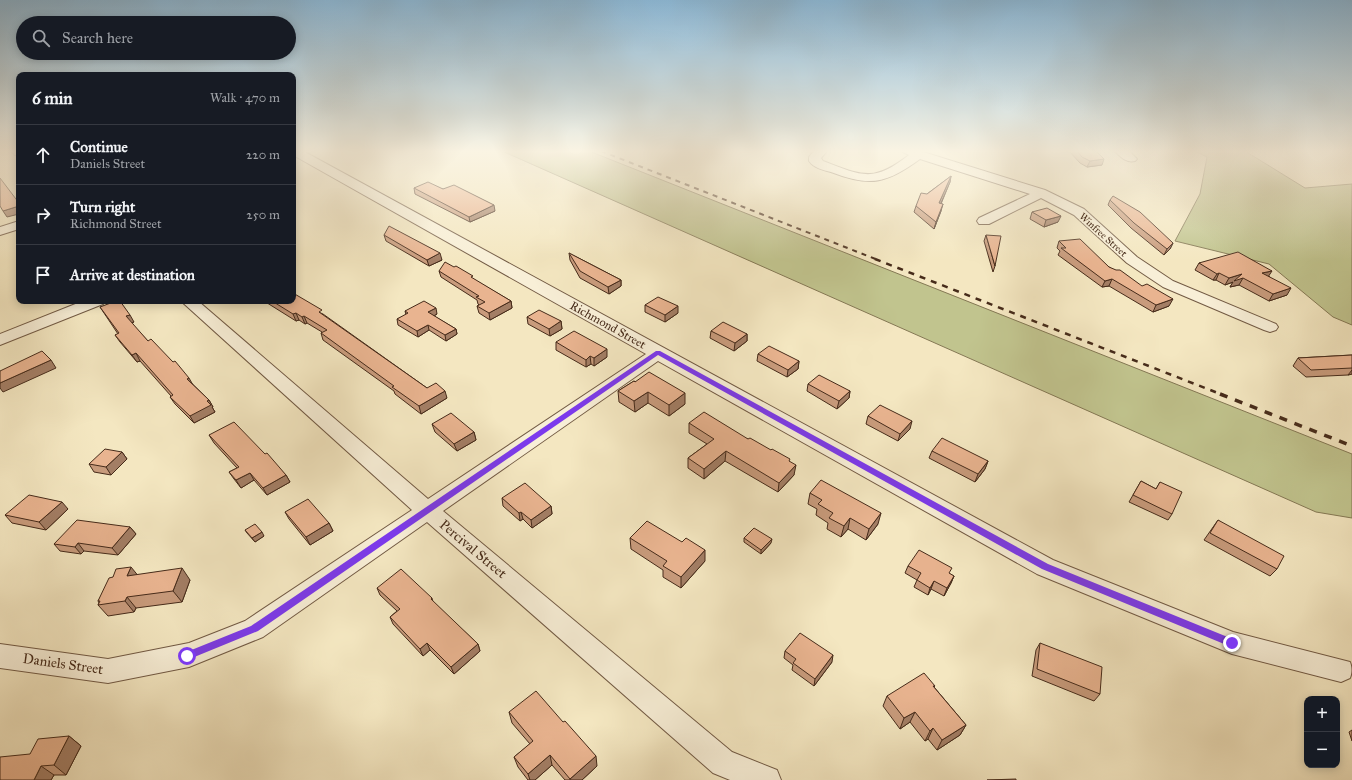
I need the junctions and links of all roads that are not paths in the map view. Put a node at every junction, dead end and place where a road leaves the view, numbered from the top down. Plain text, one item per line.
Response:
1 (360, 187) edge
2 (1024, 187) edge
3 (1041, 193) junction
4 (984, 221) dead end
5 (16, 226) edge
6 (0, 231) edge
7 (90, 304) edge
8 (192, 304) edge
9 (1270, 327) dead end
10 (0, 340) edge
11 (658, 352) junction
12 (428, 511) junction
13 (0, 656) edge
14 (1341, 670) dead end
15 (767, 780) edge

1 - 11 street, Richmond Street
2 - 3 street, Winfree Street
3 - 4 street
3 - 9 street, Winfree Street
5 - 6 street
7 - 10 street
8 - 12 street, Percival Street
11 - 12 street, Daniels Street
11 - 14 street, Richmond Street
12 - 13 street, Daniels Street
12 - 15 street, Percival Street

